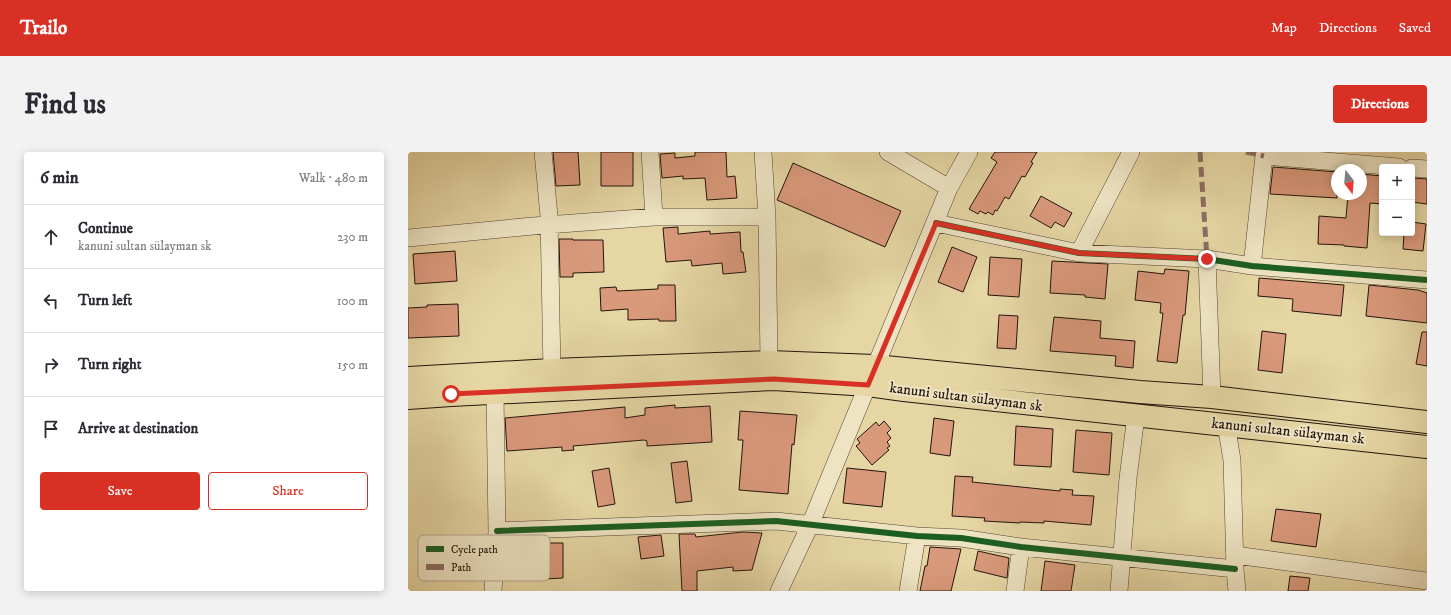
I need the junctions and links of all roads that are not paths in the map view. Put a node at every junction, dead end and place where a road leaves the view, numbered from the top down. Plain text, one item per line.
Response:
1 (543, 152) edge
2 (650, 152) edge
3 (763, 152) edge
4 (888, 152) edge
5 (969, 152) edge
6 (1131, 152) edge
7 (1379, 165) edge
8 (1415, 168) edge
9 (1427, 169) edge
10 (949, 188) junction
11 (654, 217) junction
12 (766, 217) junction
13 (936, 223) junction
14 (548, 225) junction
15 (408, 238) edge
16 (1079, 253) junction
17 (1207, 259) junction
18 (1252, 266) junction
19 (1427, 280) edge
20 (769, 362) junction
21 (552, 370) junction
22 (871, 376) junction
23 (408, 378) edge
24 (495, 392) junction
25 (1212, 397) junction
26 (408, 398) edge
27 (1136, 416) junction
28 (1427, 422) edge
29 (1226, 424) junction
30 (1427, 447) edge
31 (810, 525) junction
32 (497, 531) junction
33 (497, 535) edge
34 (918, 536) junction
35 (1021, 547) junction
36 (1121, 557) junction
37 (1235, 562) junction
38 (494, 581) edge
39 (1427, 581) edge
40 (493, 591) edge
41 (779, 591) edge
42 (908, 591) edge
43 (1015, 591) edge
44 (1119, 591) edge
45 (1237, 591) edge

1 - 14 street
2 - 11 street
3 - 12 street
4 - 10 street
5 - 10 street
6 - 16 street
7 - 18 street
8 - 9 street
10 - 13 street
11 - 12 street
11 - 14 street
12 - 20 street
13 - 16 street
13 - 22 street
14 - 15 street
14 - 21 street
16 - 17 street
17 - 18 street
17 - 25 street
18 - 19 street
20 - 21 main road
20 - 22 main road
21 - 23 main road
22 - 24 main road, kanuni sultan sülayman sk
22 - 25 main road
22 - 27 main road, kanuni sultan sülayman sk
22 - 31 street
24 - 26 main road, kanuni sultan sülayman sk
24 - 32 street
25 - 28 main road
27 - 29 main road, kanuni sultan sülayman sk
27 - 36 street
29 - 30 main road, kanuni sultan sülayman sk
29 - 37 street
31 - 32 street
31 - 34 street
31 - 41 street
32 - 33 street
34 - 35 street
34 - 42 street
35 - 36 street
35 - 43 street
36 - 37 street
36 - 44 street
37 - 39 street
37 - 45 street
38 - 40 street

